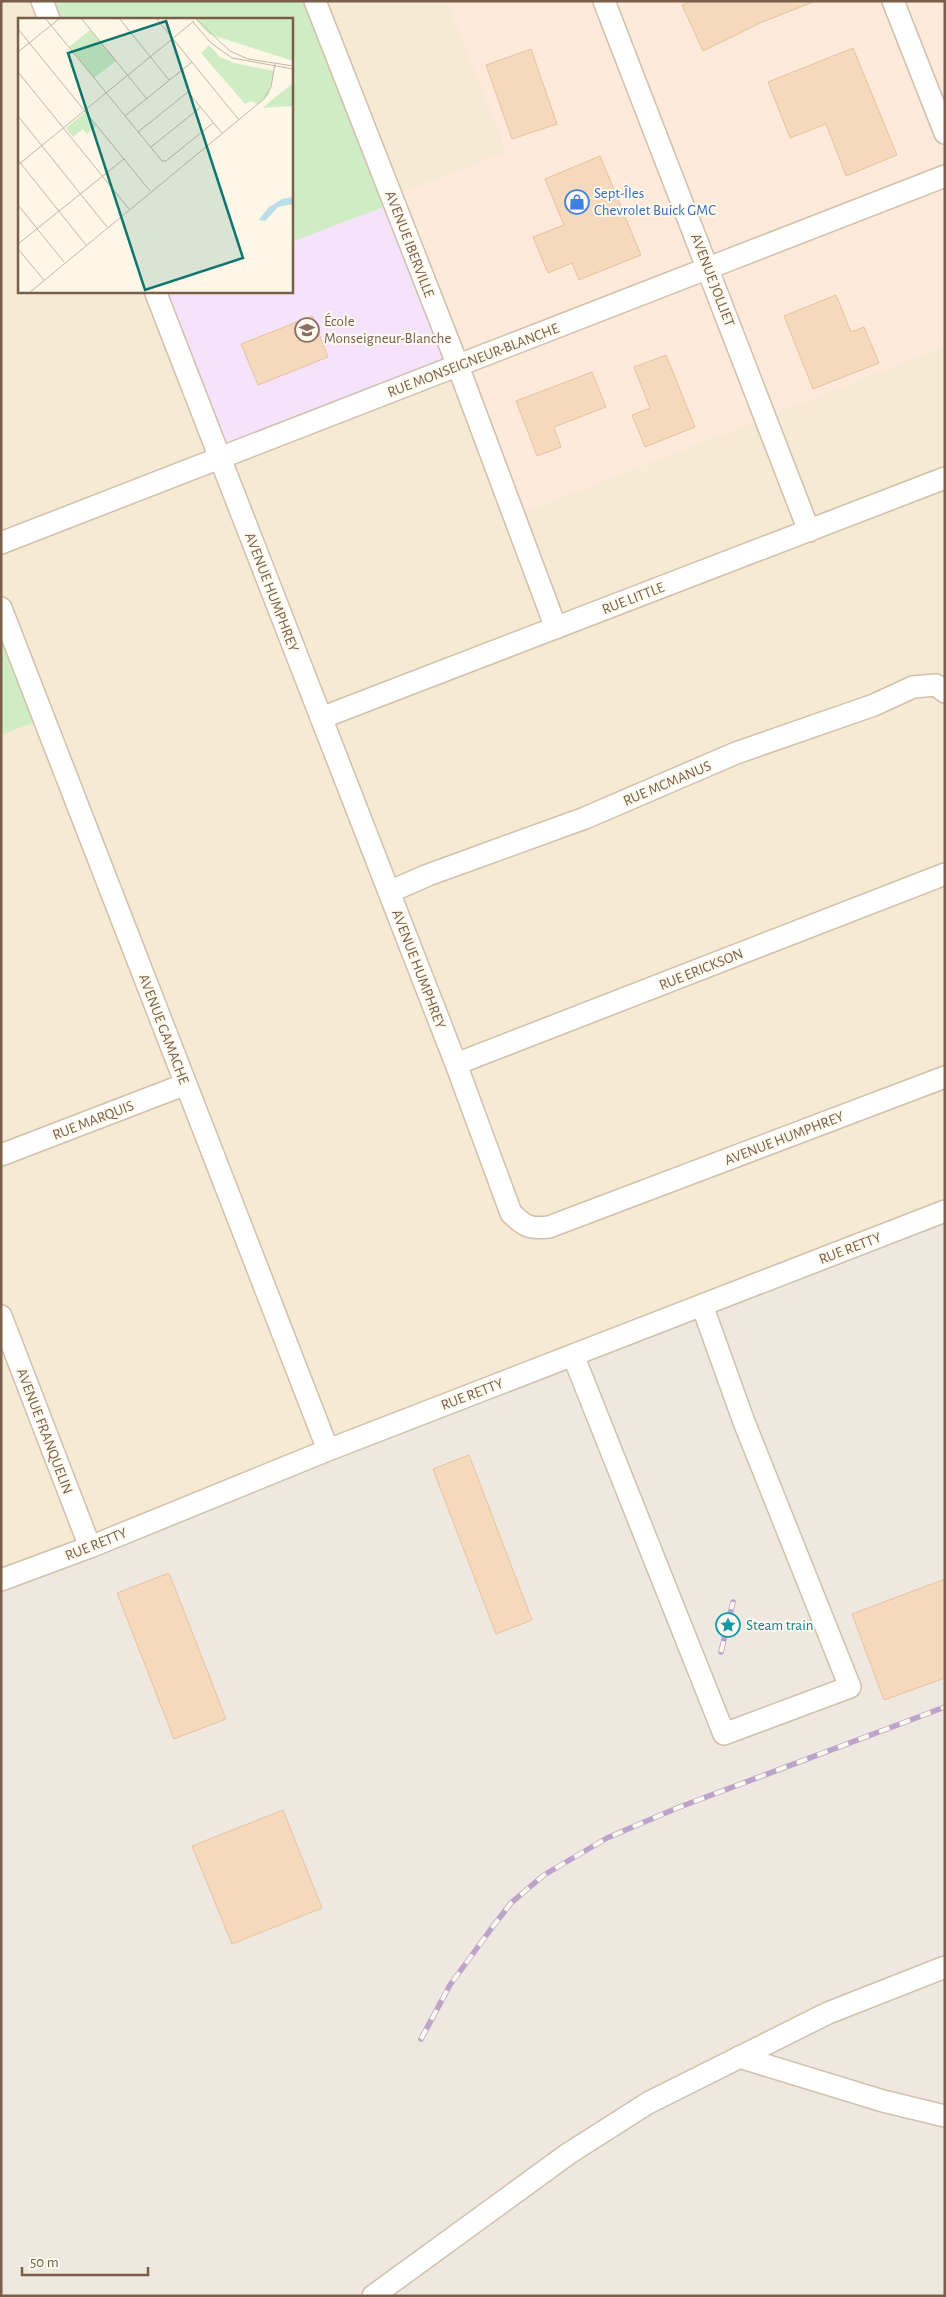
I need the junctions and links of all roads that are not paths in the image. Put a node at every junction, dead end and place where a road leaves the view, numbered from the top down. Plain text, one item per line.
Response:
1 (42, 1) edge
2 (315, 1) edge
3 (604, 1) edge
4 (893, 1) edge
5 (49, 18) edge
6 (945, 133) edge
7 (945, 176) edge
8 (708, 268) junction
9 (155, 292) edge
10 (458, 366) junction
11 (220, 458) junction
12 (945, 478) edge
13 (809, 531) junction
14 (1, 543) edge
15 (1, 608) edge
16 (556, 628) junction
17 (945, 692) edge
18 (321, 718) junction
19 (945, 874) edge
20 (389, 892) junction
21 (456, 1064) junction
22 (945, 1077) edge
23 (186, 1084) junction
24 (1, 1155) edge
25 (945, 1211) edge
26 (702, 1305) junction
27 (1, 1316) edge
28 (573, 1355) junction
29 (328, 1450) junction
30 (90, 1547) junction
31 (1, 1580) edge
32 (945, 1967) edge
33 (739, 2057) junction
34 (945, 2116) edge
35 (373, 2296) edge

1 - 5 street
2 - 10 street, AVENUE IBERVILLE
3 - 8 street, AVENUE JOLLIET
4 - 6 street
7 - 8 street, RUE MONSEIGNEUR-BLANCHE
8 - 10 street, RUE MONSEIGNEUR-BLANCHE
8 - 13 street, AVENUE JOLLIET
9 - 11 street, AVENUE HUMPHREY
10 - 11 street, RUE MONSEIGNEUR-BLANCHE
10 - 16 street, AVENUE IBERVILLE
11 - 14 street, RUE MONSEIGNEUR-BLANCHE
11 - 18 street, AVENUE HUMPHREY
12 - 13 street, RUE LITTLE
13 - 16 street, RUE LITTLE
15 - 23 street, AVENUE GAMACHE
16 - 18 street, RUE LITTLE
17 - 20 street, RUE MCMANUS
18 - 20 street, AVENUE HUMPHREY
19 - 21 street, RUE ERICKSON
20 - 21 street, AVENUE HUMPHREY
21 - 22 street, AVENUE HUMPHREY
23 - 24 street, RUE MARQUIS
23 - 29 street, AVENUE GAMACHE
25 - 26 street, RUE RETTY
26 - 28 street, RUE RETTY
26 - 28 street
27 - 30 street, AVENUE FRANQUELIN
28 - 29 street, RUE RETTY
29 - 30 street, RUE RETTY
30 - 31 street, RUE RETTY
32 - 33 street
33 - 34 street
33 - 35 street

